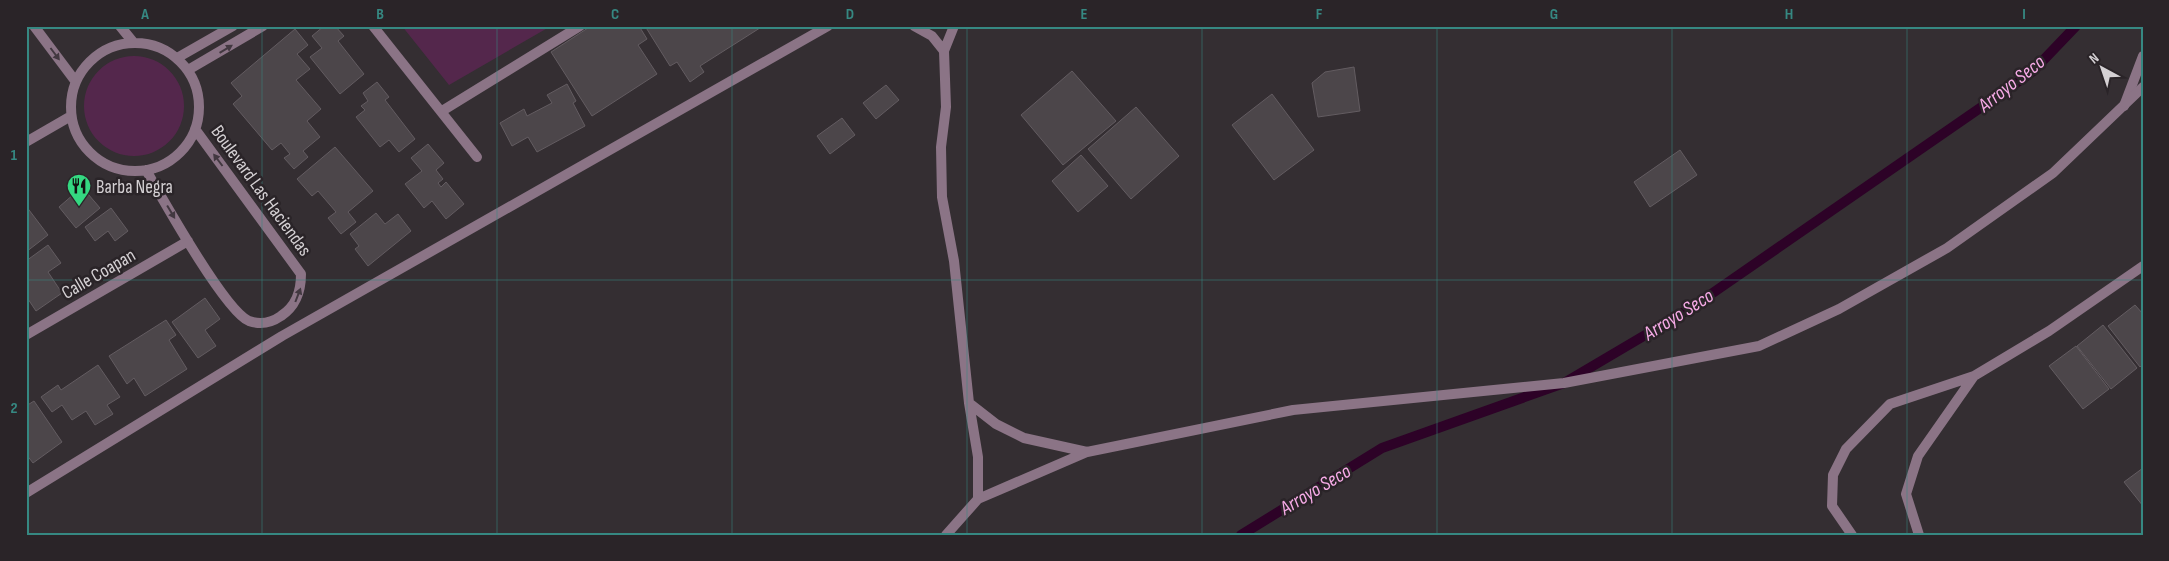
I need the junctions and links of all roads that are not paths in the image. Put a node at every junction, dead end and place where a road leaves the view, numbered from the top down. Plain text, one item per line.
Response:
1 (34, 26) edge
2 (120, 26) edge
3 (233, 26) edge
4 (263, 26) edge
5 (373, 26) edge
6 (580, 26) edge
7 (828, 26) edge
8 (914, 26) edge
9 (954, 26) edge
10 (133, 42) junction
11 (944, 50) junction
12 (2143, 56) edge
13 (177, 58) junction
14 (188, 70) junction
15 (76, 82) junction
16 (2143, 87) edge
17 (2124, 107) junction
18 (442, 111) junction
19 (71, 116) junction
20 (195, 129) junction
21 (26, 142) edge
22 (477, 156) dead end
23 (146, 170) junction
24 (188, 241) junction
25 (2143, 266) edge
26 (278, 318) junction
27 (26, 335) edge
28 (282, 336) junction
29 (1974, 376) junction
30 (969, 403) junction
31 (1087, 452) junction
32 (26, 493) edge
33 (978, 499) junction
34 (946, 535) edge
35 (1852, 535) edge
36 (1919, 535) edge

1 -> 15 street
2 - 10 street
3 - 13 street
14 -> 4 street
5 - 18 street
6 - 18 street
7 - 28 street
8 - 11 street
9 - 11 street
10 - 13 street
10 - 15 street
11 - 30 street
12 - 17 street
13 - 14 street
14 - 20 street
15 - 19 street
16 - 17 street
17 - 31 street
18 - 22 street
19 - 21 street
19 - 23 street
20 - 23 street
26 -> 20 street, Boulevard Las Haciendas
23 -> 24 street
24 - 26 street
24 - 27 street, Calle Coapan
25 - 29 street
26 - 28 street
28 - 32 street
29 - 35 street
29 - 36 street
30 - 31 street
30 - 33 street
31 - 33 street
33 - 34 street

